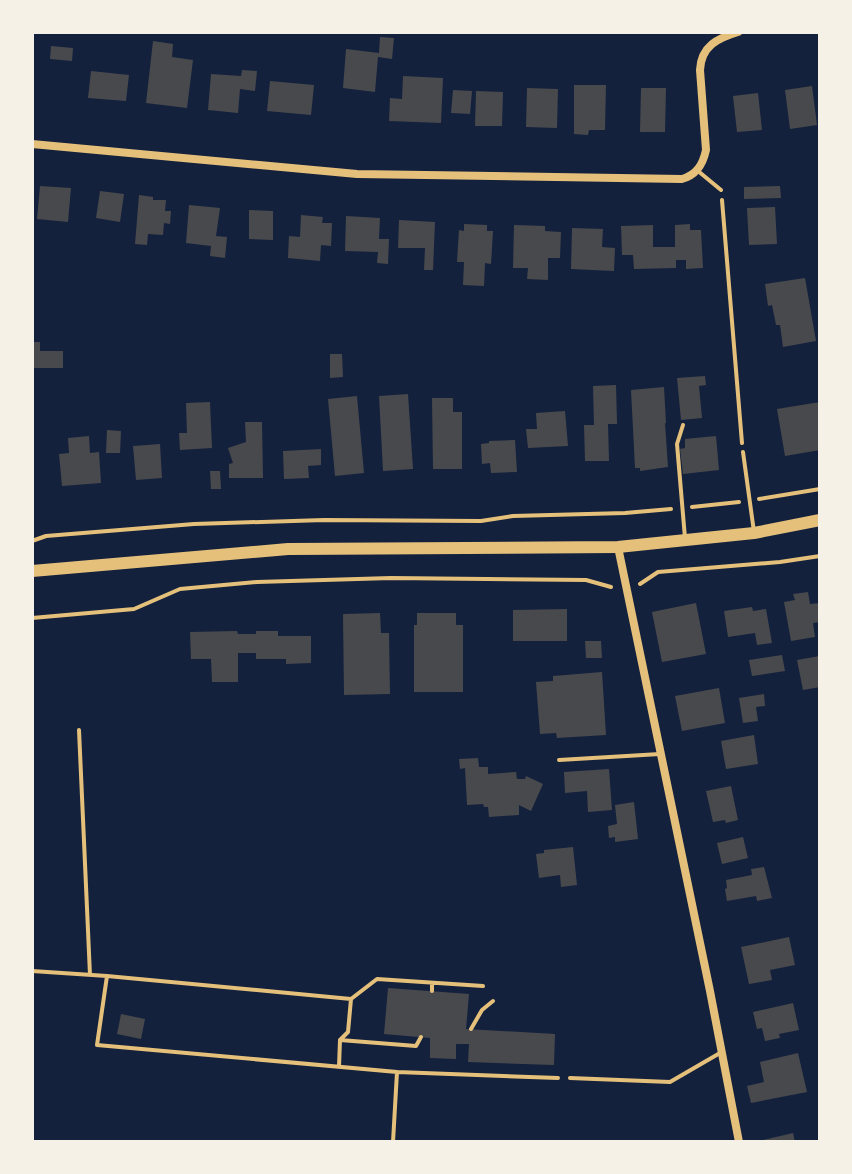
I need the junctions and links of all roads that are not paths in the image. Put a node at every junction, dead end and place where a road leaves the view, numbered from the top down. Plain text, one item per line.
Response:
1 (738, 32) edge
2 (32, 144) edge
3 (697, 171) junction
4 (721, 190) road end
5 (683, 425) dead end
6 (743, 452) road end
7 (820, 520) edge
8 (754, 533) junction
9 (686, 540) junction
10 (618, 547) junction
11 (32, 571) edge
12 (660, 754) junction
13 (559, 760) dead end
14 (721, 1052) junction
15 (570, 1078) road end
16 (739, 1142) edge

1 - 3 street
2 - 3 street
3 - 4 lane
5 - 9 lane
6 - 8 lane
7 - 8 main road
8 - 9 main road
9 - 10 main road
10 - 11 main road
10 - 12 street
12 - 13 lane
12 - 14 street
14 - 15 lane
14 - 16 street

